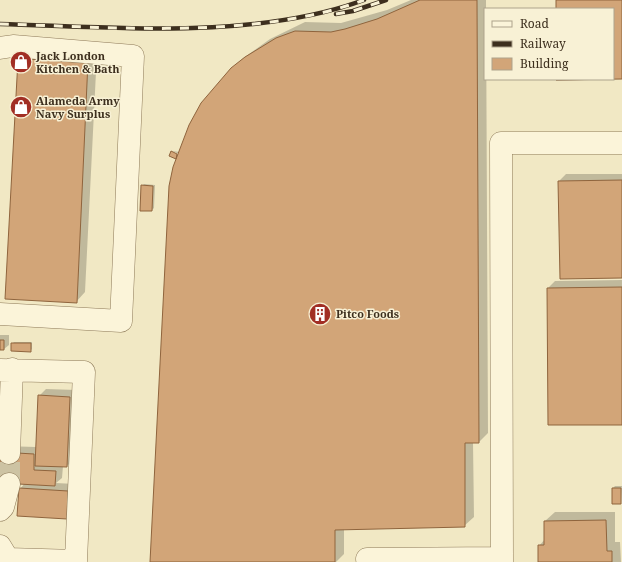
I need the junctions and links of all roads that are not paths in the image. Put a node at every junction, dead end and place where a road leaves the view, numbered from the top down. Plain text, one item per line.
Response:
1 (0, 48) edge
2 (622, 143) edge
3 (0, 314) edge
4 (6, 369) edge
5 (9, 453) tunnel mouth
6 (9, 484) tunnel mouth
7 (0, 510) edge
8 (0, 546) edge
9 (367, 559) dead end
10 (502, 560) edge
11 (76, 562) edge

1 - 3 lane
2 - 10 lane
4 - 5 lane
4 - 11 lane
6 - 7 lane
8 - 11 lane
9 - 10 lane

